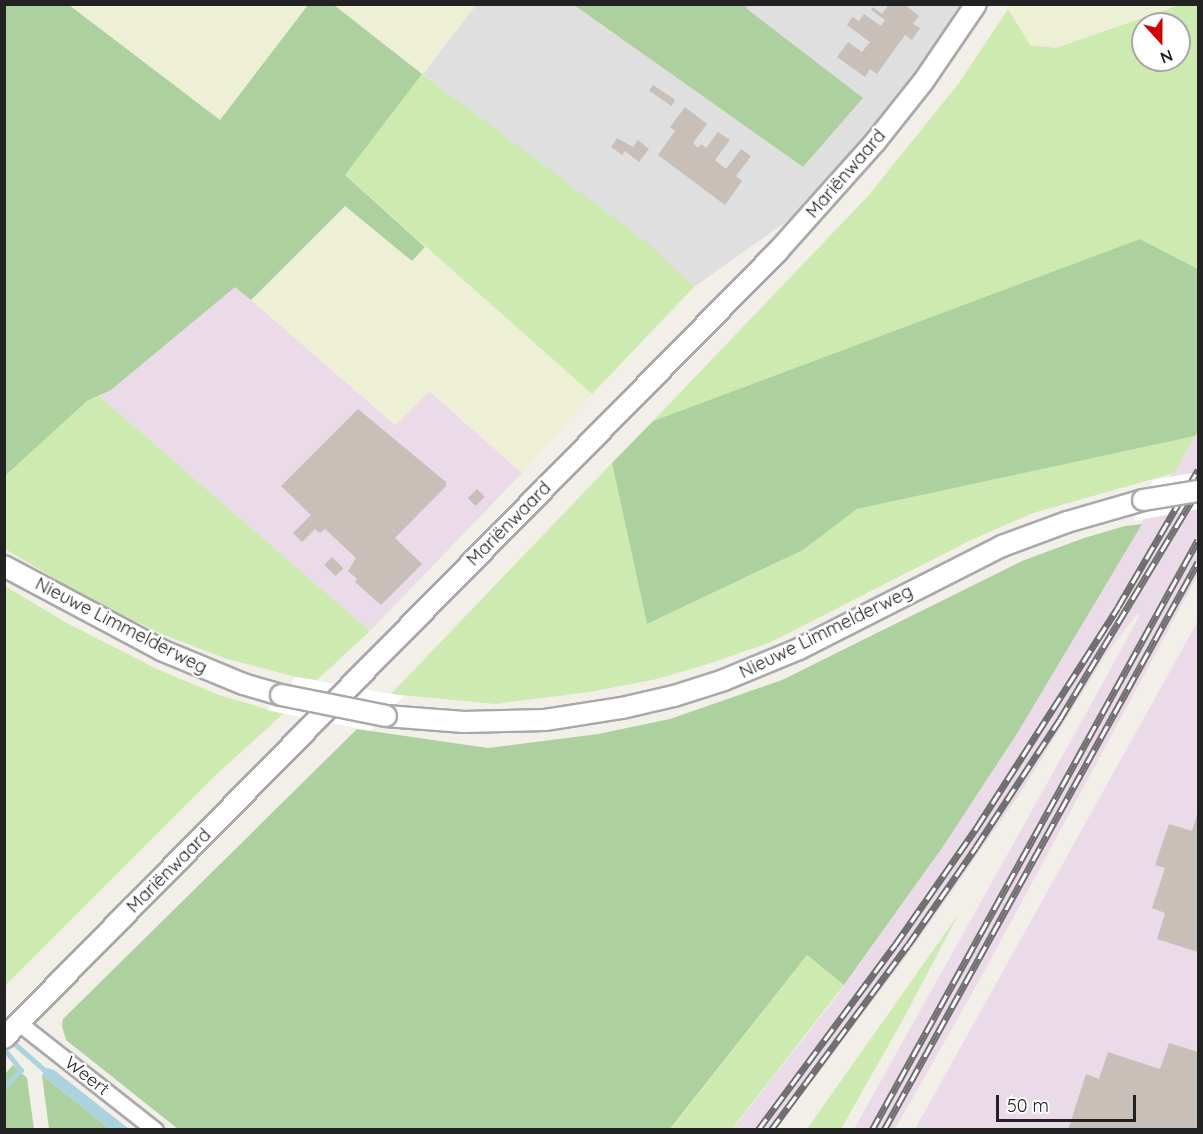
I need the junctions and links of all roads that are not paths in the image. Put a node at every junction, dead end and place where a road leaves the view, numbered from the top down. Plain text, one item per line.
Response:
1 (976, 4) edge
2 (1198, 491) edge
3 (4, 566) edge
4 (18, 1023) junction
5 (4, 1038) edge
6 (155, 1130) edge

1 - 4 street, Mariënwaard
2 - 3 street, Nieuwe Limmelderweg, bridge
4 - 5 street, Mariënwaard
4 - 6 street, Weert

